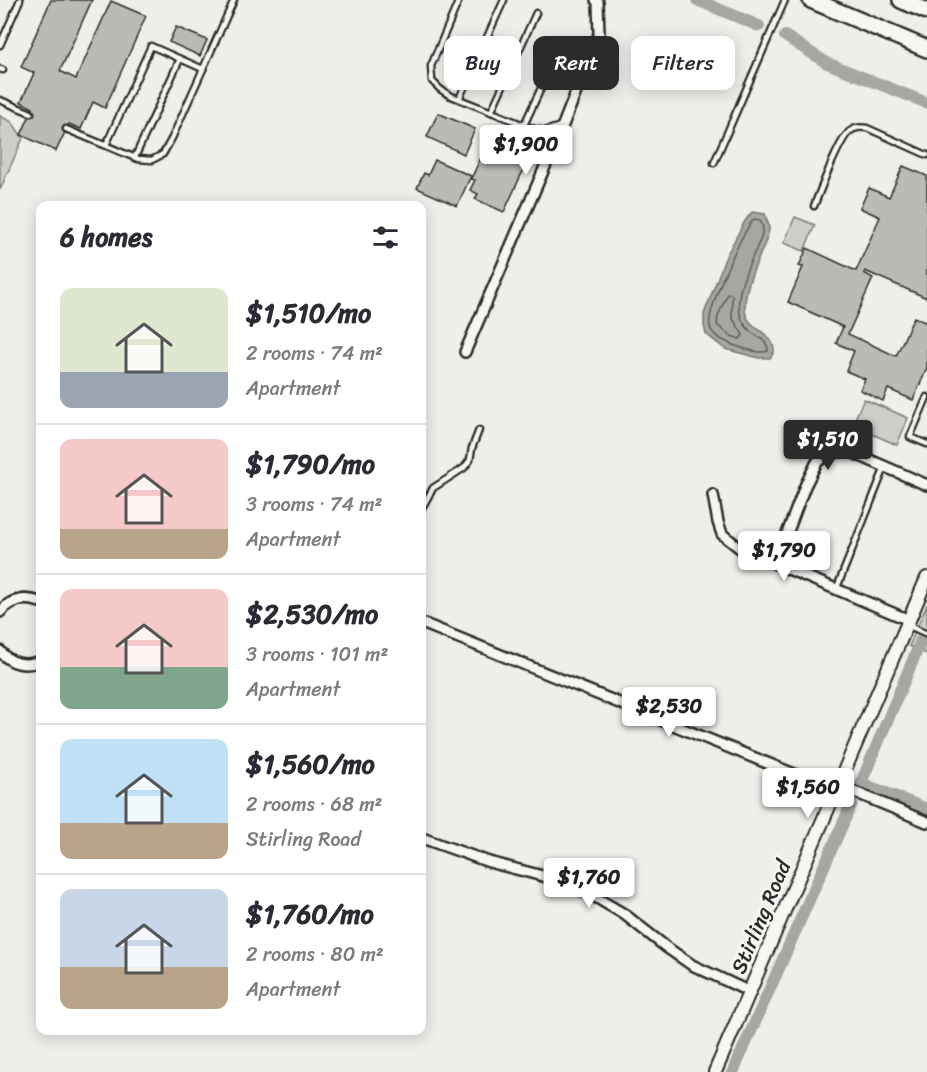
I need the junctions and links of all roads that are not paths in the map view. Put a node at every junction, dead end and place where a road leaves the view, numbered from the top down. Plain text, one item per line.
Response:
1 (20, 0) edge
2 (234, 0) edge
3 (459, 0) edge
4 (504, 0) edge
5 (784, 0) edge
6 (811, 0) edge
7 (900, 0) edge
8 (597, 1) edge
9 (927, 11) edge
10 (536, 13) dead end
11 (0, 45) edge
12 (927, 49) edge
13 (180, 58) junction
14 (203, 69) junction
15 (540, 90) edge
16 (459, 99) junction
17 (0, 100) edge
18 (491, 112) junction
19 (31, 113) dead end
20 (524, 125) junction
21 (563, 125) junction
22 (66, 129) dead end
23 (106, 145) junction
24 (927, 155) edge
25 (135, 158) junction
26 (714, 163) dead end
27 (814, 206) dead end
28 (465, 352) dead end
29 (927, 397) edge
30 (479, 430) dead end
31 (927, 444) edge
32 (886, 467) junction
33 (927, 485) edge
34 (713, 495) dead end
35 (426, 501) edge
36 (783, 567) junction
37 (927, 578) edge
38 (836, 590) junction
39 (36, 601) edge
40 (0, 612) edge
41 (908, 623) junction
42 (426, 625) edge
43 (927, 634) edge
44 (0, 651) edge
45 (36, 661) edge
46 (836, 791) junction
47 (927, 822) edge
48 (426, 839) edge
49 (750, 992) junction
50 (716, 1072) edge

1 - 11 lane
2 - 14 lane
3 - 16 lane
4 - 16 lane
5 - 26 lane
6 - 12 highway
7 - 9 highway
8 - 21 street
10 - 18 lane
13 - 14 lane
13 - 23 lane
13 - 25 lane
14 - 25 lane
15 - 20 lane
16 - 18 lane
17 - 19 lane
18 - 20 lane
20 - 21 lane
21 - 28 street
22 - 23 lane
23 - 25 lane
24 - 27 lane
29 - 31 lane
30 - 35 lane
32 - 33 street
32 - 36 street
32 - 38 lane
34 - 36 street
36 - 38 street
37 - 41 street, Stirling Road
38 - 41 street
39 - 40 street
41 - 43 lane
41 - 46 street, Stirling Road
42 - 46 street
44 - 45 street
46 - 47 street
46 - 49 street, Stirling Road
48 - 49 street
49 - 50 street, Stirling Road

